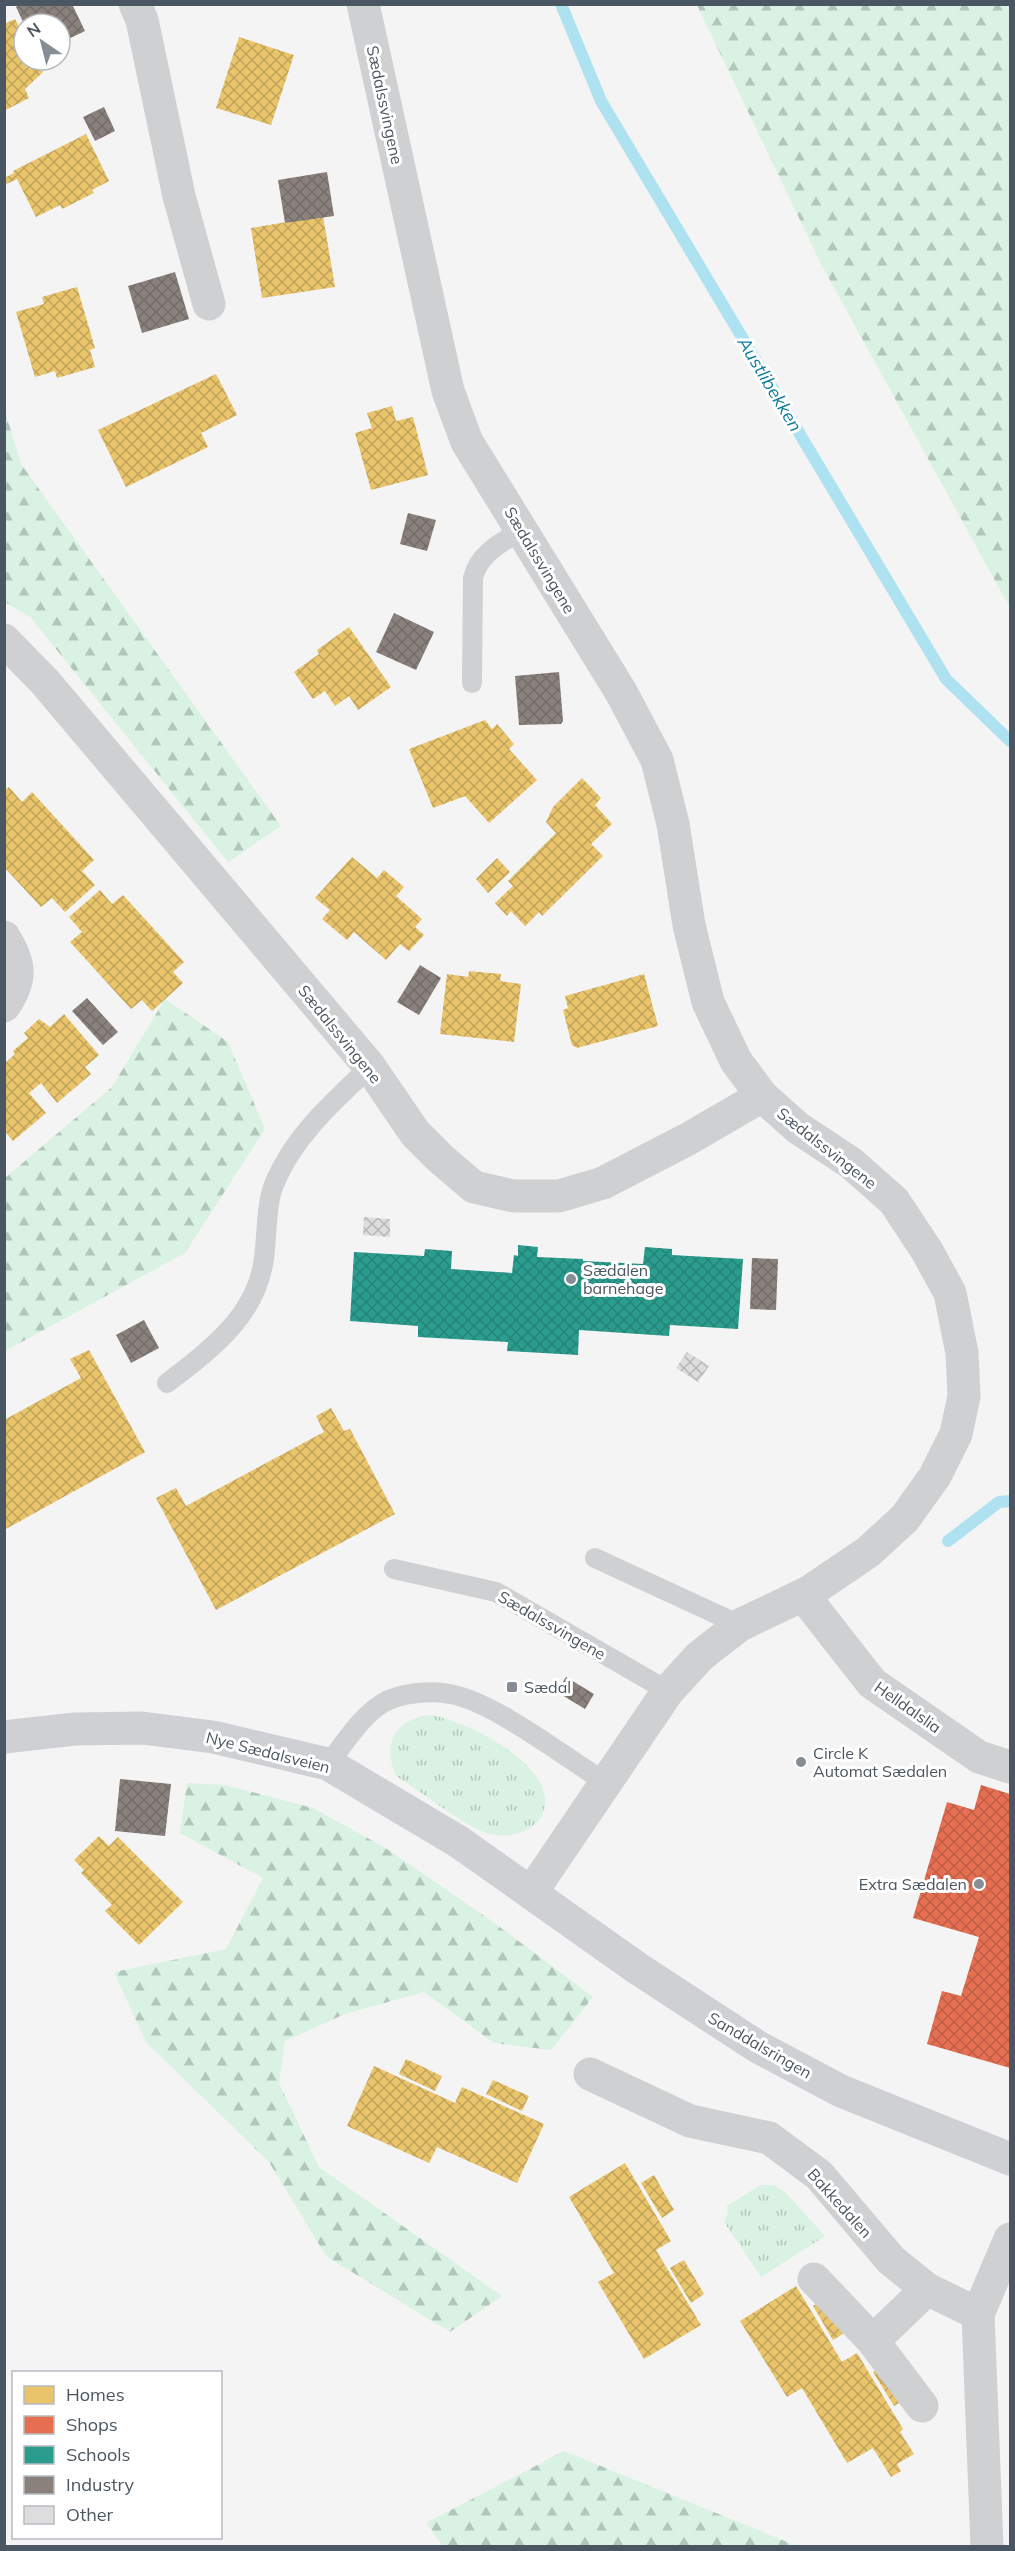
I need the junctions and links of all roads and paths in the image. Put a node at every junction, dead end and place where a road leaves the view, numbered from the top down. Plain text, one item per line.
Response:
1 (135, 4) edge
2 (363, 4) edge
3 (209, 304) dead end
4 (522, 530) junction
5 (4, 640) edge
6 (472, 682) dead end
7 (4, 937) edge
8 (4, 1006) edge
9 (370, 1067) junction
10 (762, 1096) junction
11 (166, 1383) dead end
12 (595, 1558) dead end
13 (394, 1569) dead end
14 (803, 1595) junction
15 (740, 1625) junction
16 (668, 1690) junction
17 (4, 1737) edge
18 (328, 1764) junction
19 (1011, 1767) edge
20 (604, 1782) junction
21 (531, 1893) junction
22 (590, 2074) dead end
23 (1011, 2159) edge
24 (1011, 2239) edge
25 (814, 2279) dead end
26 (927, 2289) junction
27 (978, 2314) junction
28 (873, 2342) junction
29 (922, 2406) dead end
30 (987, 2547) edge

1 - 3 street
2 - 4 street, Sædalssvingene
4 - 6 lane
4 - 10 street, Sædalssvingene
5 - 9 street, Sædalssvingene
7 - 8 street
9 - 10 street, Sædalssvingene
9 - 11 lane
10 - 14 street, Sædalssvingene
12 - 15 lane
13 - 16 lane, Sædalssvingene
14 - 15 street, Sædalssvingene
14 - 19 street, Helldalslia
15 - 16 street, Sædalssvingene
16 - 20 street, Sædalssvingene
17 - 18 main road, Nye Sædalsveien
18 - 20 lane
18 - 21 main road, Nye Sædalsveien
20 - 21 street, Sædalssvingene
21 - 23 main road, Sanddalsringen
22 - 26 street, Bakkedalen
24 - 27 street
25 - 28 street
26 - 27 street, Bakkedalen
26 - 28 street
27 - 30 street
28 - 29 street

